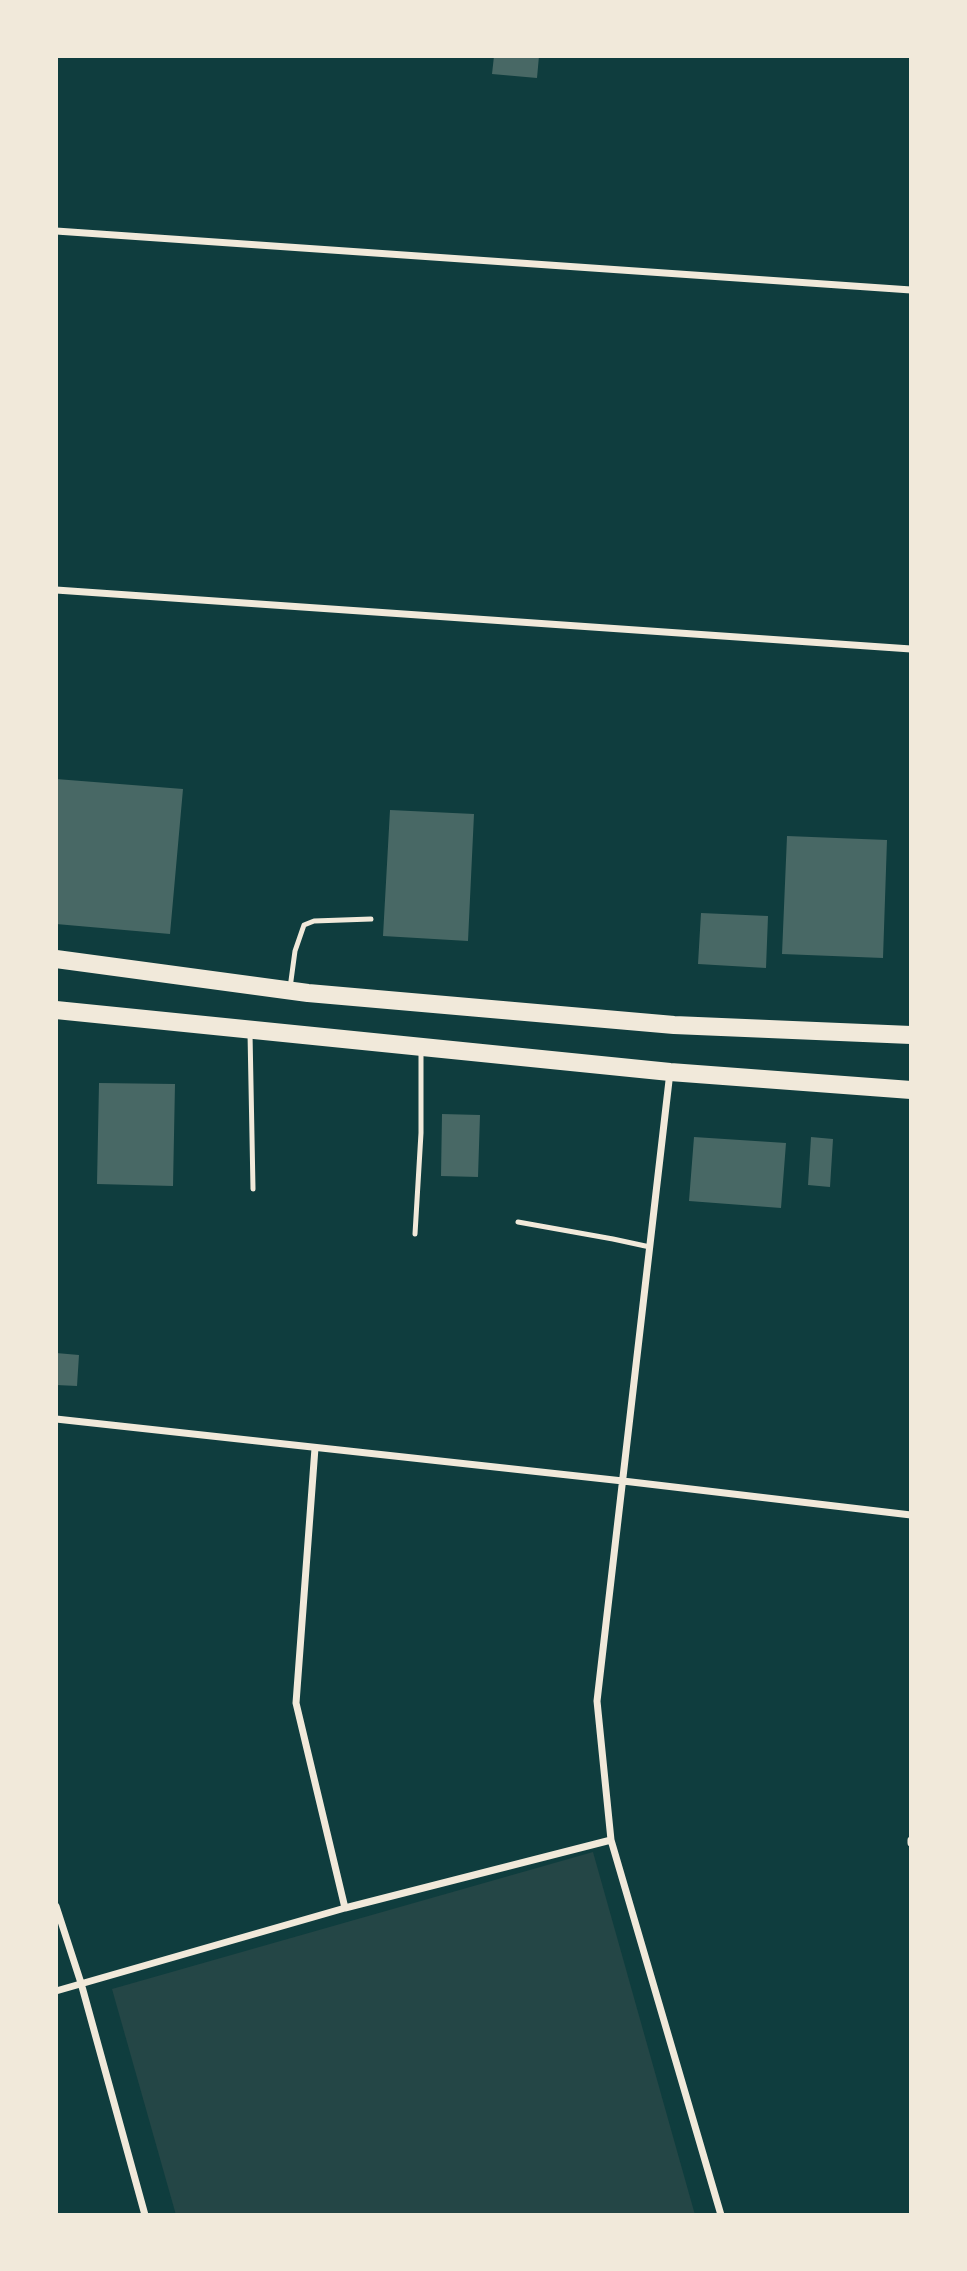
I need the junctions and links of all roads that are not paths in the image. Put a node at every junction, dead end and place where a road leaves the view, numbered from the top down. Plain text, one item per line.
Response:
1 (56, 231) edge
2 (911, 290) edge
3 (56, 590) edge
4 (911, 649) edge
5 (371, 919) dead end
6 (56, 959) edge
7 (290, 991) junction
8 (56, 1010) edge
9 (250, 1030) junction
10 (911, 1035) edge
11 (421, 1047) junction
12 (670, 1072) junction
13 (911, 1090) edge
14 (253, 1189) dead end
15 (519, 1222) dead end
16 (415, 1234) dead end
17 (650, 1247) junction
18 (56, 1419) edge
19 (315, 1448) junction
20 (623, 1480) junction
21 (911, 1515) edge
22 (611, 1840) junction
23 (56, 1906) edge
24 (345, 1908) junction
25 (81, 1983) junction
26 (56, 1992) edge
27 (145, 2215) edge
28 (721, 2215) edge

1 - 2 street
3 - 4 street
5 - 7 lane
6 - 7 main road
7 - 10 main road
8 - 9 main road
9 - 11 main road
9 - 14 lane
11 - 12 main road
11 - 16 lane
12 - 13 main road
12 - 17 street
15 - 17 lane
17 - 20 street
18 - 19 street
19 - 20 street
19 - 24 street
20 - 21 street
20 - 22 street
22 - 24 street
22 - 28 street
23 - 25 street
24 - 25 street
25 - 26 street
25 - 27 street

